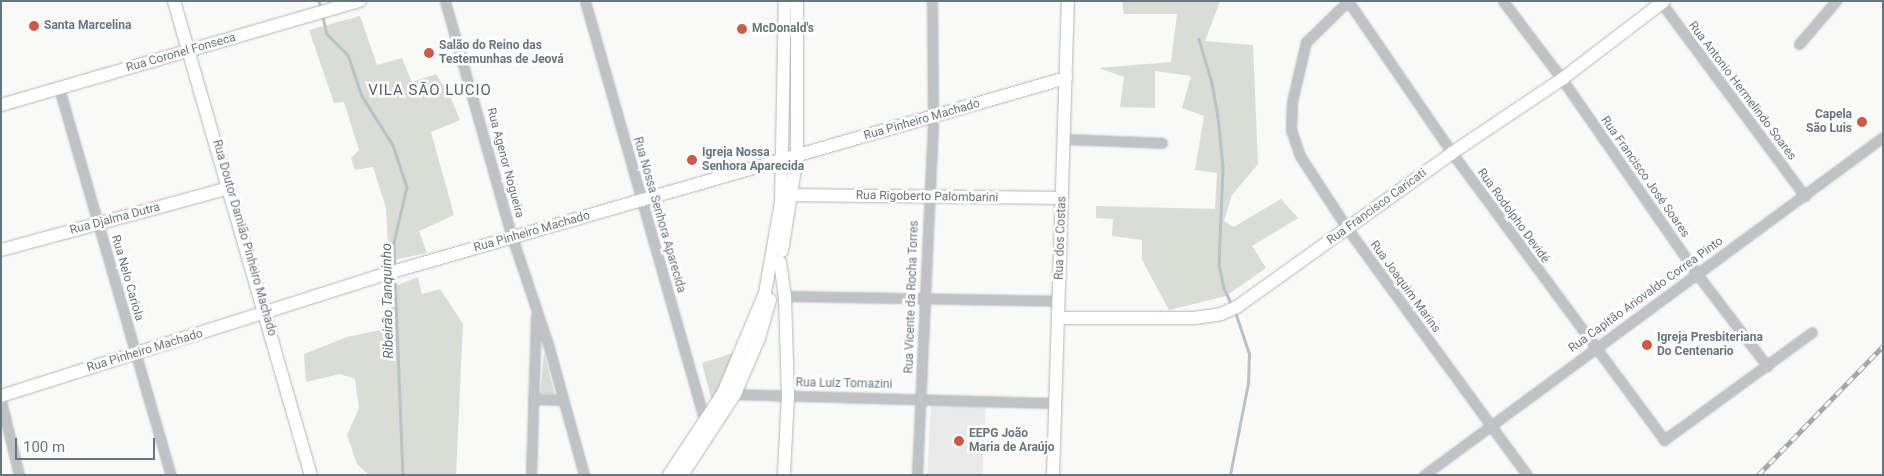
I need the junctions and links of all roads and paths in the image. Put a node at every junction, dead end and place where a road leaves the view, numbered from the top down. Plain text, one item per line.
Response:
1 (174, 1) edge
2 (446, 1) edge
3 (585, 1) edge
4 (785, 1) edge
5 (797, 1) edge
6 (932, 1) edge
7 (1068, 1) edge
8 (1348, 1) edge
9 (1503, 1) edge
10 (1836, 1) edge
11 (357, 2) edge
12 (1662, 2) edge
13 (1799, 44) dead end
14 (190, 50) junction
15 (1066, 78) junction
16 (1562, 79) junction
17 (59, 88) junction
18 (1, 104) edge
19 (933, 117) junction
20 (1883, 137) edge
21 (1064, 139) junction
22 (1162, 143) dead end
23 (1452, 153) junction
24 (797, 156) junction
25 (784, 160) junction
26 (229, 188) junction
27 (792, 195) junction
28 (1805, 196) junction
29 (928, 198) junction
30 (1062, 198) junction
31 (642, 202) junction
32 (99, 224) junction
33 (1347, 228) junction
34 (512, 237) junction
35 (1, 250) edge
36 (780, 262) junction
37 (1697, 274) junction
38 (785, 296) junction
39 (923, 296) junction
40 (1058, 300) junction
41 (536, 311) junction
42 (265, 314) junction
43 (1058, 318) junction
44 (1812, 332) dead end
45 (548, 344) junction
46 (1593, 347) junction
47 (136, 353) junction
48 (535, 354) junction
49 (1767, 366) junction
50 (729, 393) junction
51 (788, 395) junction
52 (1, 396) edge
53 (920, 398) junction
54 (533, 400) junction
55 (562, 400) junction
56 (1, 402) edge
57 (1054, 402) junction
58 (705, 421) junction
59 (1490, 425) junction
60 (709, 435) junction
61 (19, 475) edge
62 (171, 475) edge
63 (311, 475) edge
64 (531, 475) edge
65 (584, 475) edge
66 (670, 475) edge
67 (682, 475) edge
68 (784, 475) edge
69 (917, 475) edge
70 (1053, 475) edge
71 (1424, 475) edge
72 (1527, 475) edge

1 - 14 street, Rua Doutor Damião Pinheiro Machado
2 - 34 street, Rua Agenor Nogueira
3 - 31 street, Rua Nossa Senhora Aparecida
4 - 25 street
5 - 24 street
6 - 19 street, Rua Vicente da Rocha Torres
7 - 15 street, Rua dos Costas
8 - 23 street, Rua Rodolpho Devidé
8 - 33 street, Rua Joaquim Marins
9 - 16 street, Rua Francisco José Soares
10 - 13 street
11 - 14 street, Rua Coronel Fonseca
12 - 16 street, Rua Francisco Caricati
12 - 28 street, Rua Antonio Hermelindo Soares
14 - 17 street, Rua Coronel Fonseca
14 - 26 street, Rua Doutor Damião Pinheiro Machado
15 - 19 street, Rua Pinheiro Machado
15 - 21 street, Rua dos Costas
16 - 23 street, Rua Francisco Caricati
16 - 37 street, Rua Francisco José Soares
17 - 18 street, Rua Coronel Fonseca
17 - 32 street, Rua Nelo Cariola
19 - 24 street, Rua Pinheiro Machado
19 - 29 street, Rua Vicente da Rocha Torres
20 - 28 street, Rua Capitão Ariovaldo Correa Pinto
21 - 22 street
21 - 30 street, Rua dos Costas
23 - 33 street, Rua Francisco Caricati
23 - 46 street, Rua Rodolpho Devidé
24 - 25 street, Rua Pinheiro Machado
24 - 27 street
25 - 31 street, Rua Pinheiro Machado
25 - 50 street
26 - 32 street, Rua Djalma Dutra
26 - 42 street, Rua Doutor Damião Pinheiro Machado
27 - 29 street, Rua Rigoberto Palombarini
27 - 36 street
28 - 37 street, Rua Capitão Ariovaldo Correa Pinto
29 - 30 street, Rua Rigoberto Palombarini
29 - 39 street, Rua Vicente da Rocha Torres
30 - 40 street, Rua dos Costas
31 - 34 street, Rua Pinheiro Machado
31 - 58 street, Rua Nossa Senhora Aparecida
32 - 35 street, Rua Djalma Dutra
32 - 47 street, Rua Nelo Cariola
33 - 43 street, Rua Francisco Caricati
33 - 59 street, Rua Joaquim Marins
34 - 41 street, Rua Agenor Nogueira
34 - 42 street, Rua Pinheiro Machado
36 - 38 street
36 - 50 street
37 - 46 street, Rua Capitão Ariovaldo Correa Pinto
37 - 49 street, Rua Francisco José Soares
38 - 39 street
38 - 51 street
39 - 40 street
39 - 53 street, Rua Vicente da Rocha Torres
40 - 43 street, Rua dos Costas
41 - 45 street, Rua Agenor Nogueira
41 - 48 street
42 - 47 street, Rua Pinheiro Machado
42 - 63 street, Rua Doutor Damião Pinheiro Machado
43 - 57 street, Rua dos Costas
44 - 49 street
45 - 48 street
45 - 55 street, Rua Agenor Nogueira
46 - 49 street, Rua Rodolpho Devidé
46 - 59 street, Rua Capitão Ariovaldo Correa Pinto
47 - 52 street, Rua Pinheiro Machado
47 - 62 street, Rua Nelo Cariola
48 - 54 street
50 - 51 street, Rua Luiz Tomazini
50 - 58 street
50 - 60 street
51 - 53 street, Rua Luiz Tomazini
51 - 68 street
53 - 57 street, Rua Luiz Tomazini
53 - 69 street, Rua Vicente da Rocha Torres
54 - 55 street
54 - 64 street
55 - 65 street, Rua Agenor Nogueira
56 - 61 street
57 - 70 street, Rua dos Costas
58 - 60 street, Rua Nossa Senhora Aparecida
58 - 66 street
59 - 71 street, Rua Capitão Ariovaldo Correa Pinto
59 - 72 street, Rua Joaquim Marins
60 - 67 street

